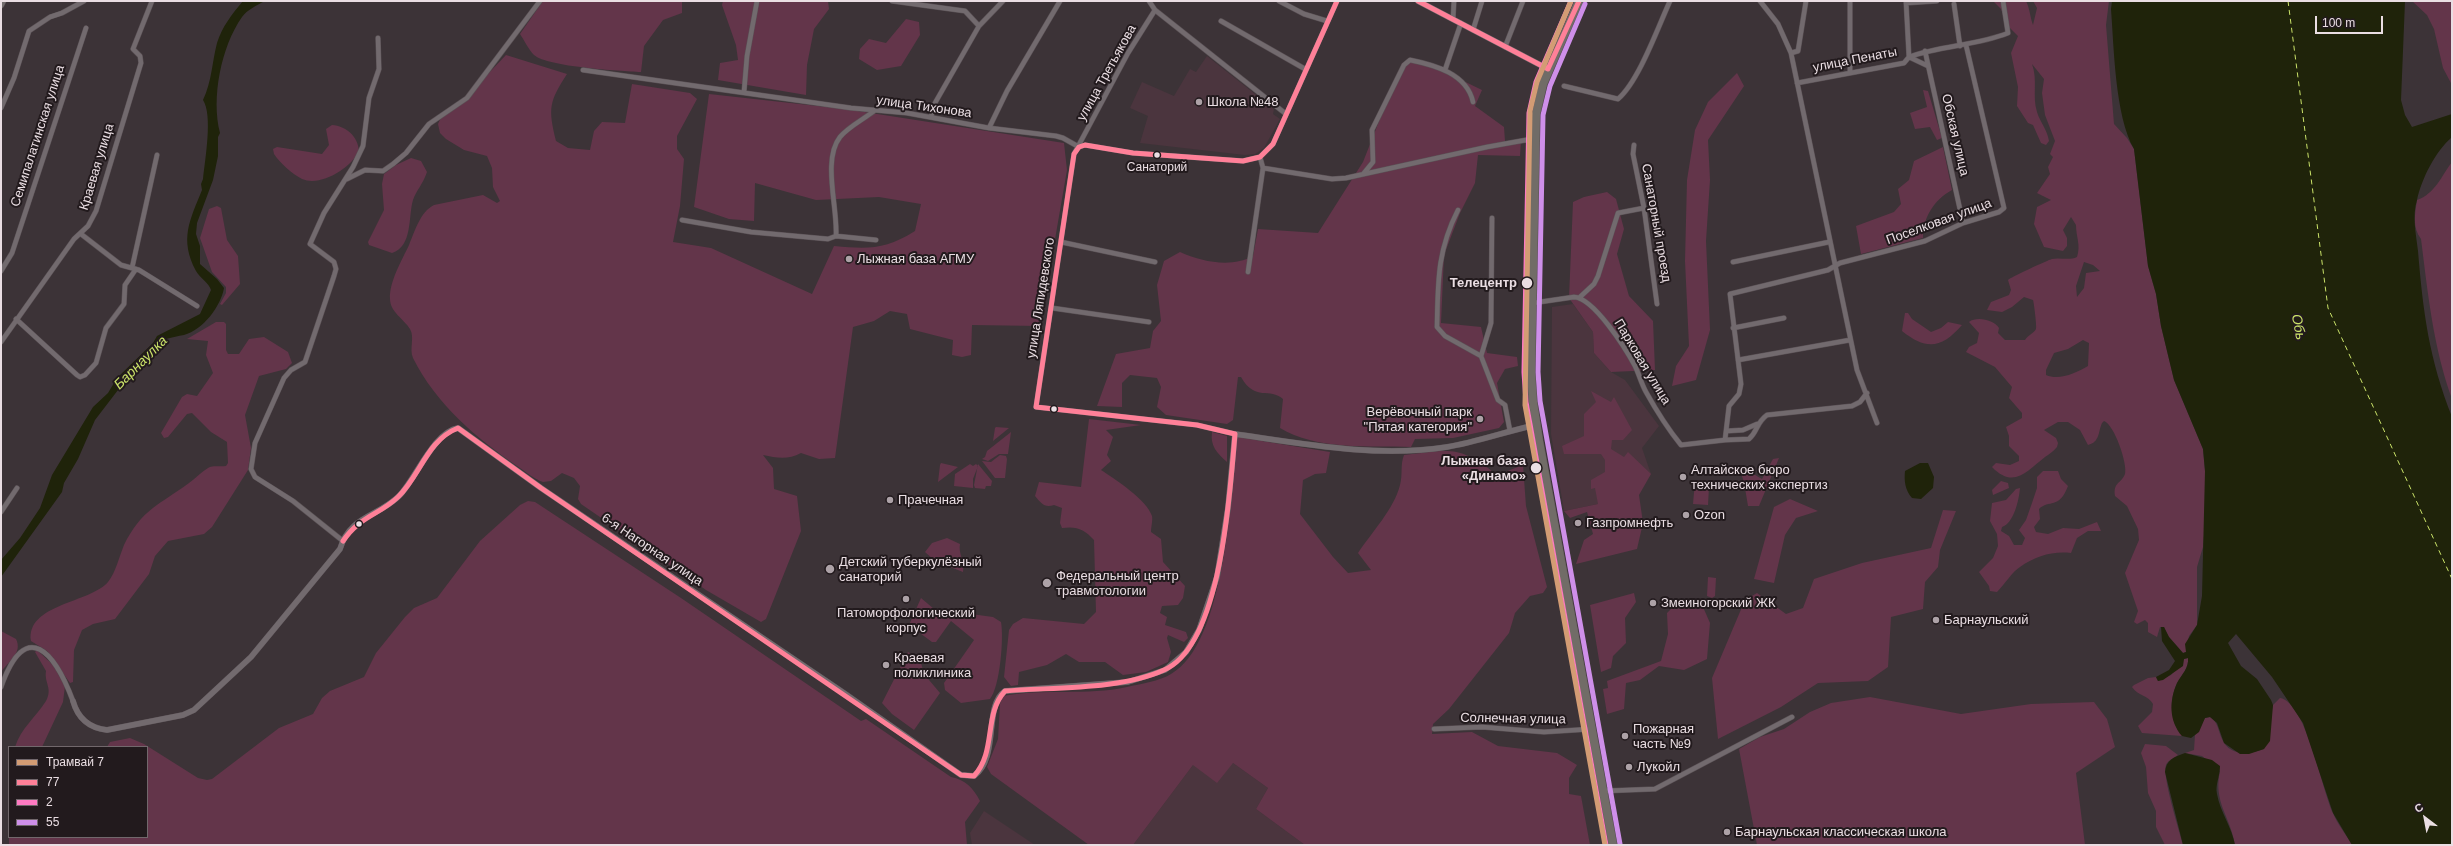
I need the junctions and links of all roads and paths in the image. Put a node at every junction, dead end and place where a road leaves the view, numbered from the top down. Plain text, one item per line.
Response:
1 (3, 1) edge
2 (84, 1) edge
3 (152, 1) edge
4 (540, 1) edge
5 (757, 1) edge
6 (892, 1) edge
7 (953, 1) edge
8 (1002, 1) edge
9 (1060, 1) edge
10 (1149, 1) edge
11 (1279, 1) edge
12 (1337, 1) edge
13 (1418, 1) edge
14 (1454, 1) edge
15 (1482, 1) edge
16 (1523, 1) edge
17 (1579, 1) edge
18 (1670, 1) edge
19 (1760, 1) edge
20 (1806, 1) edge
21 (1850, 1) edge
22 (1937, 1) edge
23 (2003, 1) edge
24 (1906, 2) edge
25 (1954, 4) dead end
26 (1, 5) edge
27 (952, 8) junction
28 (1155, 10) junction
29 (1452, 19) junction
30 (1221, 21) dead end
31 (1328, 21) junction
32 (1461, 24) junction
33 (979, 26) junction
34 (86, 28) dead end
35 (1473, 30) junction
36 (378, 38) dead end
37 (1966, 45) junction
38 (1960, 46) junction
39 (1505, 47) junction
40 (1924, 51) junction
41 (1790, 54) junction
42 (1909, 57) junction
43 (1928, 66) junction
44 (1305, 69) junction
45 (1548, 69) junction
46 (583, 70) dead end
47 (1445, 70) junction
48 (1850, 72) junction
49 (1796, 83) junction
50 (1564, 86) dead end
51 (744, 92) junction
52 (1473, 102) dead end
53 (1, 108) edge
54 (874, 111) junction
55 (1286, 114) junction
56 (931, 117) junction
57 (989, 128) junction
58 (1535, 141) junction
59 (1634, 145) dead end
60 (1079, 147) junction
61 (157, 155) dead end
62 (1260, 157) junction
63 (1263, 168) junction
64 (1360, 175) junction
65 (345, 180) junction
66 (1644, 208) junction
67 (1458, 210) dead end
68 (1492, 218) dead end
69 (682, 220) dead end
70 (1963, 223) junction
71 (81, 234) junction
72 (836, 236) junction
73 (876, 240) dead end
74 (1061, 242) junction
75 (1829, 242) junction
76 (1155, 262) dead end
77 (1733, 262) dead end
78 (1835, 267) junction
79 (134, 269) junction
80 (1, 271) edge
81 (1248, 272) dead end
82 (1580, 297) junction
83 (1533, 303) junction
84 (1658, 304) dead end
85 (197, 306) dead end
86 (1052, 308) junction
87 (1784, 318) dead end
88 (16, 319) junction
89 (1149, 322) dead end
90 (1733, 328) junction
91 (1850, 340) junction
92 (1, 342) edge
93 (1481, 356) junction
94 (1738, 360) junction
95 (1867, 393) junction
96 (1877, 423) dead end
97 (1757, 424) junction
98 (1536, 425) junction
99 (1510, 431) junction
100 (1727, 431) junction
101 (1235, 434) junction
102 (1725, 440) junction
103 (17, 488) dead end
104 (1, 512) edge
105 (344, 541) junction
106 (1, 688) edge
107 (73, 701) joint
108 (1792, 717) dead end
109 (1434, 729) dead end
110 (1592, 729) junction
111 (1603, 791) junction
112 (1613, 845) edge

1 - 26 main road
2 - 53 street
3 - 71 street, Краевая улица
4 - 65 street
5 - 51 street
6 - 27 street
7 - 27 street
8 - 33 street
9 - 57 street
10 - 28 street
11 - 31 street
12 - 31 street
13 - 29 street
14 - 29 street
15 - 35 street
16 - 39 street
17 - 45 highway
18 - 50 street
19 - 41 street
20 - 41 street
21 - 48 street
22 - 24 street, улица Пенаты
23 - 37 street
24 - 42 street, улица Пенаты
25 - 38 street
27 - 33 street
28 - 55 street
28 - 60 street, улица Третьякова
29 - 32 street
30 - 44 street
31 - 44 street
32 - 35 street
32 - 47 street
33 - 56 street
34 - 80 street, Семипалатинская улица
35 - 39 street
36 - 65 street
37 - 38 street
37 - 70 street, Поселковая улица
38 - 40 street
39 - 45 street
40 - 42 street
40 - 43 street, Обская улица
41 - 49 street
42 - 43 street
42 - 48 street, улица Пенаты
43 - 70 street, Обская улица
44 - 55 street
45 - 58 highway
46 - 51 street, улица Тихонова
47 - 52 street
47 - 64 street
48 - 49 street, улица Пенаты
49 - 75 street
51 - 54 street, улица Тихонова
54 - 56 street, улица Тихонова
54 - 72 street
55 - 62 street
56 - 57 street, улица Тихонова
57 - 60 street, улица Тихонова
58 - 64 street
58 - 83 highway
59 - 66 street, Санаторный проезд
60 - 62 street, улица Тихонова
60 - 74 street, улица Ляпидевского
61 - 79 street
62 - 63 street
63 - 64 street
63 - 81 street
65 - 105 street
66 - 82 street
66 - 84 street, Санаторный проезд
67 - 93 street
68 - 93 street
69 - 72 street
70 - 78 street, Поселковая улица
71 - 79 street
71 - 88 street, Краевая улица
72 - 73 street
74 - 76 street
74 - 86 street, улица Ляпидевского
75 - 77 street
75 - 78 street
78 - 90 street
78 - 91 street
79 - 85 street
79 - 88 street
82 - 83 street
82 - 102 street, Парковая улица
83 - 98 highway
86 - 89 street
86 - 101 street, улица Ляпидевского
87 - 90 street
88 - 92 street, Краевая улица
90 - 94 street
91 - 94 street
91 - 95 street
93 - 99 street
94 - 100 street
95 - 96 street
95 - 97 street, Парковая улица
97 - 100 street
97 - 102 street, Парковая улица
98 - 99 street
98 - 110 highway
99 - 101 street
100 - 102 street
101 - 105 street, 6-я Нагорная улица
103 - 104 street
105 - 107 street
106 - 107 street
108 - 111 street
109 - 110 street, Солнечная улица
110 - 111 highway
111 - 112 highway

